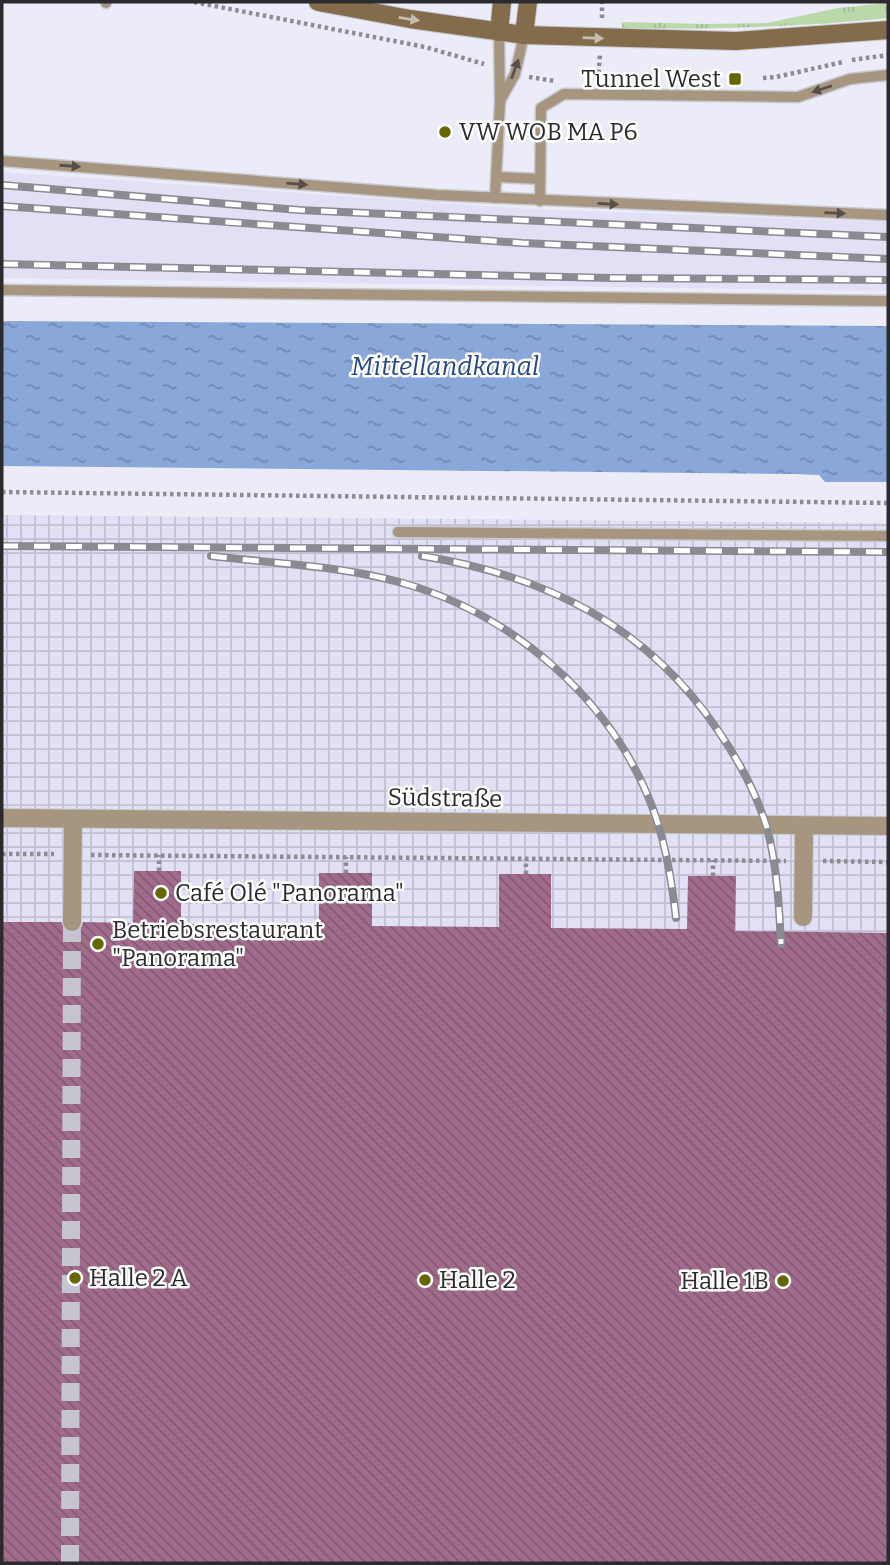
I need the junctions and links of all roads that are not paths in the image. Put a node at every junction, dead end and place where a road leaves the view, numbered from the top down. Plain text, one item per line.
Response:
1 (318, 2) edge
2 (502, 2) edge
3 (528, 2) edge
4 (888, 30) edge
5 (499, 32) junction
6 (524, 35) junction
7 (888, 75) edge
8 (500, 102) junction
9 (2, 161) edge
10 (497, 177) junction
11 (540, 179) junction
12 (495, 198) junction
13 (540, 201) junction
14 (888, 215) edge
15 (2, 290) edge
16 (888, 301) edge
17 (398, 533) dead end
18 (888, 536) edge
19 (2, 818) edge
20 (73, 819) junction
21 (804, 825) junction
22 (888, 826) edge
23 (803, 918) dead end
24 (72, 922) tunnel mouth

1 -> 5 main road
2 - 5 main road
3 - 6 main road
6 -> 4 main road
5 - 6 main road
5 - 8 lane
8 -> 6 lane
7 -> 11 lane
8 - 10 lane
9 -> 12 lane
10 - 11 lane
10 - 12 lane
11 - 13 lane
12 - 13 lane
13 -> 14 lane
15 - 16 lane
17 - 18 lane
19 - 20 street, Südstraße
20 - 21 street, Südstraße
20 - 24 street
21 - 22 street, Südstraße
21 - 23 street

